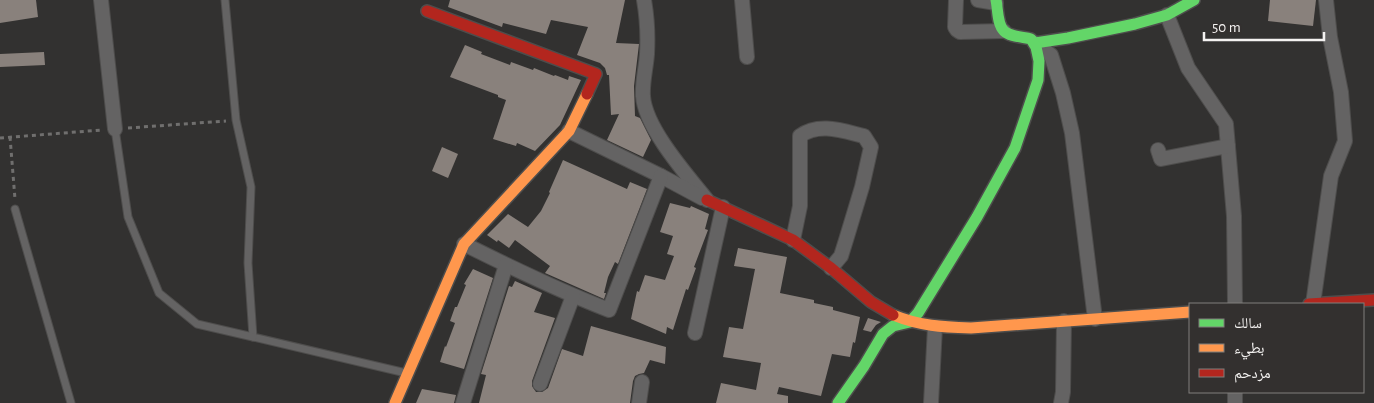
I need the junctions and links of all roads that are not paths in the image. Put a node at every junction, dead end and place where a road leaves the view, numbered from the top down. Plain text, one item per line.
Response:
1 (101, 0) edge
2 (224, 0) edge
3 (644, 0) edge
4 (742, 0) edge
5 (956, 0) edge
6 (978, 0) edge
7 (1194, 0) edge
8 (1326, 0) edge
9 (996, 1) edge
10 (427, 11) dead end
11 (1167, 15) junction
12 (1004, 31) junction
13 (1034, 43) junction
14 (747, 56) dead end
15 (114, 129) joint
16 (569, 131) junction
17 (1228, 146) junction
18 (1158, 150) dead end
19 (661, 176) junction
20 (707, 200) junction
21 (723, 207) junction
22 (15, 209) road end
23 (793, 240) junction
24 (464, 244) junction
25 (506, 265) junction
26 (831, 268) junction
27 (572, 296) junction
28 (1374, 300) edge
29 (1235, 303) edge
30 (1313, 303) edge
31 (1328, 303) edge
32 (1189, 312) edge
33 (1095, 318) junction
34 (1064, 321) junction
35 (910, 322) junction
36 (935, 327) junction
37 (695, 333) dead end
38 (252, 337) junction
39 (407, 373) junction
40 (642, 382) dead end
41 (540, 384) dead end
42 (71, 403) edge
43 (394, 403) edge
44 (463, 403) edge
45 (639, 403) edge
46 (838, 403) edge
47 (931, 403) edge
48 (1061, 403) edge

1 - 15 street
2 - 38 lane
3 - 20 street
4 - 14 street
5 - 12 street
6 - 9 street
7 - 11 street
8 - 30 street
9 - 12 street
10 - 16 street
11 - 13 street
11 - 17 street
12 - 13 street
13 - 33 street
13 - 35 street
15 - 38 lane
16 - 19 street
16 - 24 street
17 - 18 street
17 - 29 street
19 - 20 street
19 - 27 street
20 - 21 street
21 - 23 street
21 - 37 street
22 - 42 lane
23 - 26 street
23 - 26 street
24 - 25 street
24 - 39 street
25 - 27 street
25 - 44 street
26 - 35 street
27 - 41 street
28 - 31 street
32 - 33 street
33 - 34 street
34 - 36 street
34 - 48 street
35 - 36 street
35 - 46 street
36 - 47 street
38 - 39 lane
39 - 43 street
40 - 45 street

